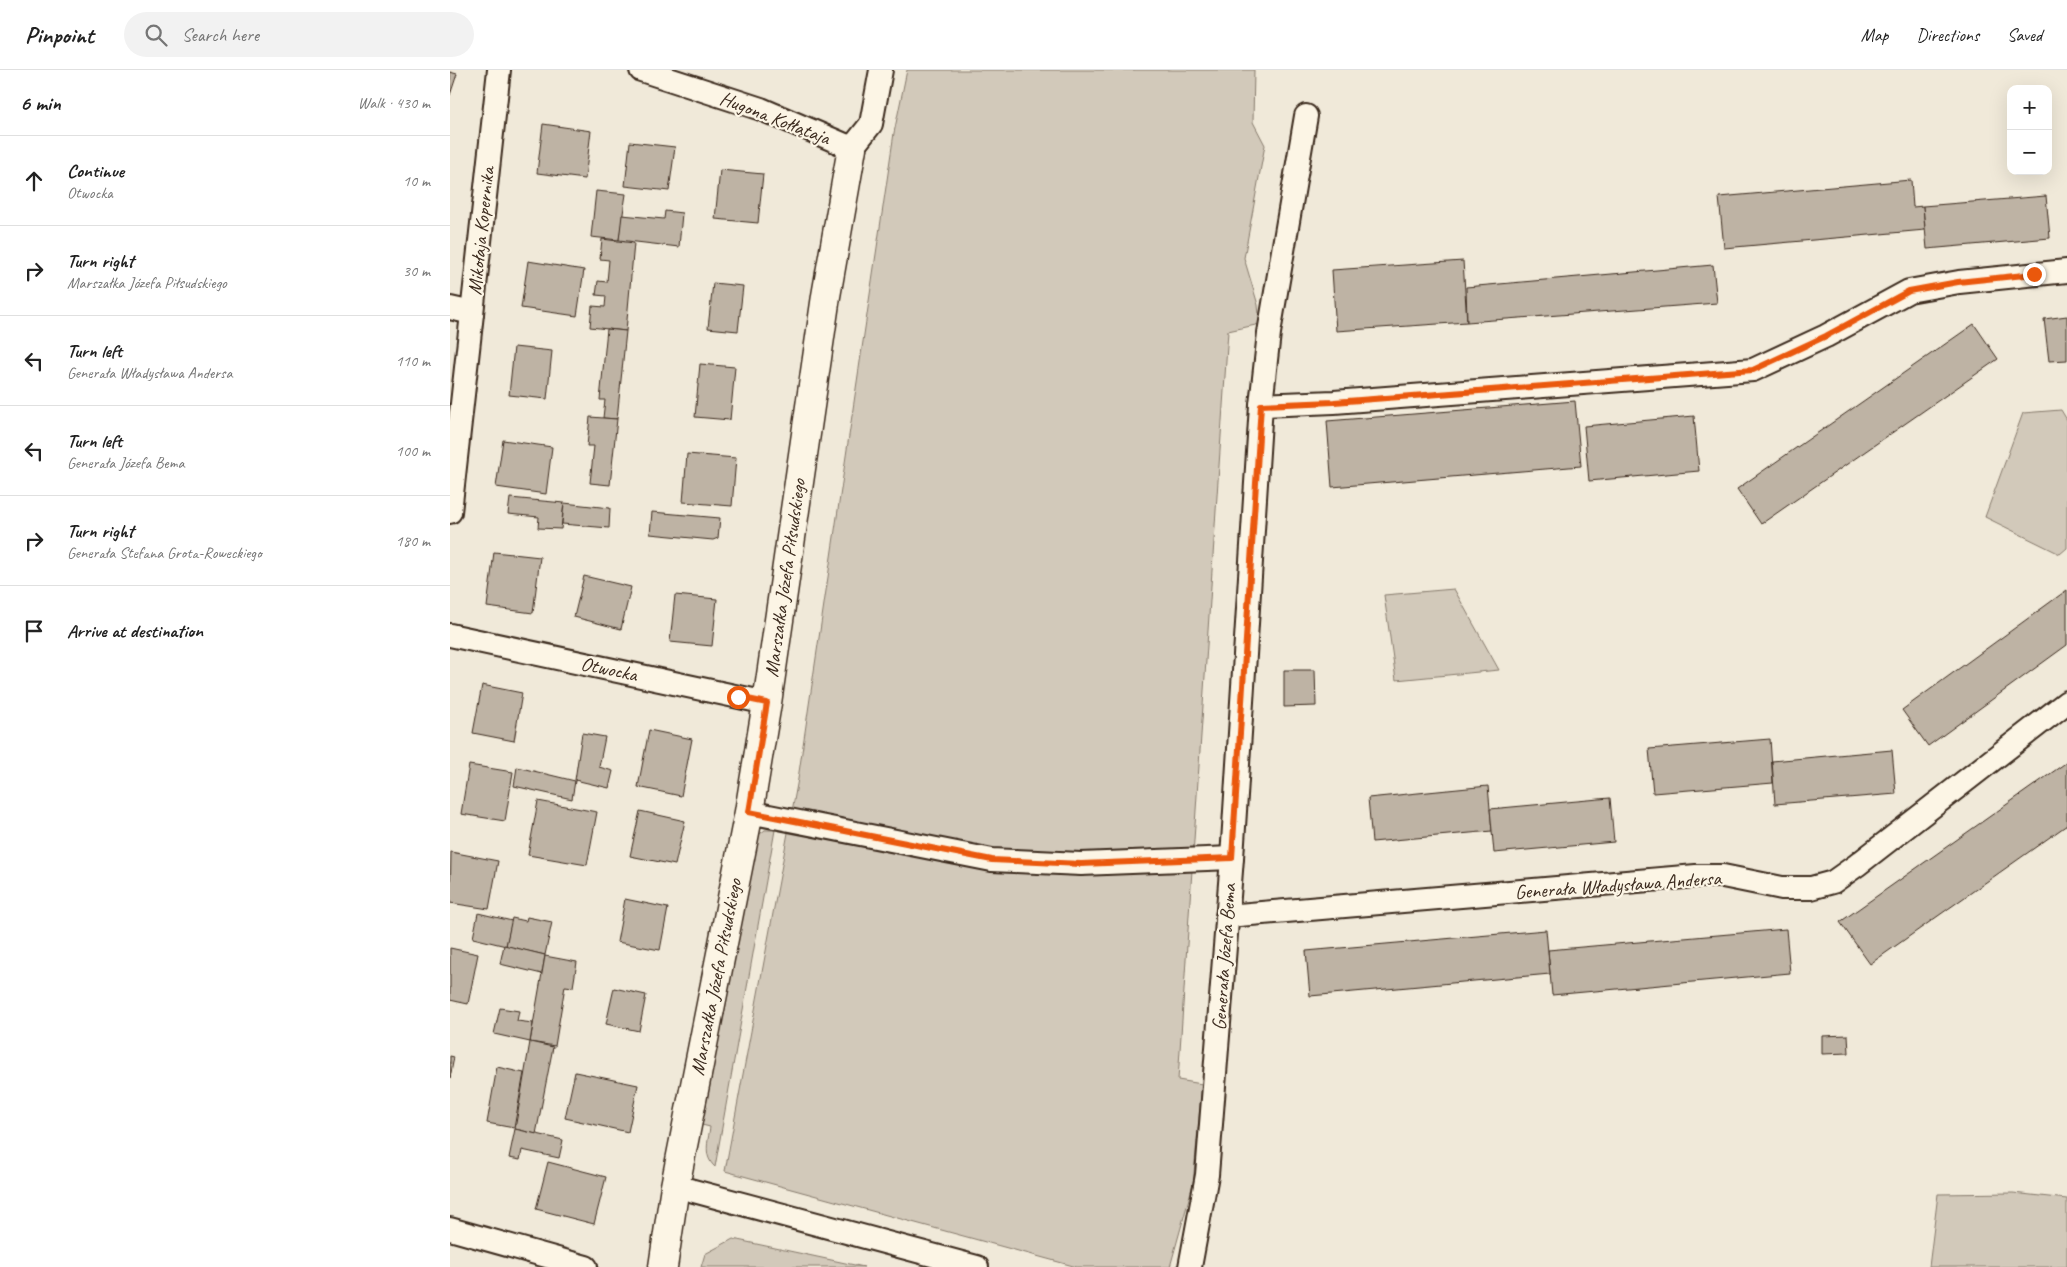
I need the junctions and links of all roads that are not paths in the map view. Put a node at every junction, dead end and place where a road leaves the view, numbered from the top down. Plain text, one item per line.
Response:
1 (499, 70) edge
2 (641, 70) edge
3 (881, 70) edge
4 (1306, 116) dead end
5 (852, 148) junction
6 (2067, 271) edge
7 (450, 308) edge
8 (472, 313) junction
9 (1261, 405) junction
10 (450, 512) edge
11 (450, 635) edge
12 (2067, 702) edge
13 (767, 703) junction
14 (749, 812) junction
15 (1232, 858) junction
16 (1227, 916) junction
17 (675, 1186) junction
18 (450, 1229) edge
19 (586, 1267) edge
20 (663, 1267) edge
21 (977, 1267) edge
22 (1190, 1267) edge

1 - 8 street, Mikołaja Kopernika
2 - 5 street, Hugona Kołłątaja
3 - 5 street, Marszałka Józefa Piłsudskiego
4 - 9 street, Generała Józefa Bema
5 - 13 street, Marszałka Józefa Piłsudskiego
6 - 9 street
7 - 8 street
8 - 10 street, Mikołaja Kopernika
9 - 15 street, Generała Józefa Bema
11 - 13 street, Otwocka
12 - 16 street, Generała Władysława Andersa
13 - 14 street, Marszałka Józefa Piłsudskiego
14 - 15 street
14 - 17 street, Marszałka Józefa Piłsudskiego
15 - 16 street, Generała Józefa Bema
16 - 22 street, Generała Józefa Bema
17 - 20 street, Marszałka Józefa Piłsudskiego
17 - 21 street
18 - 19 street

